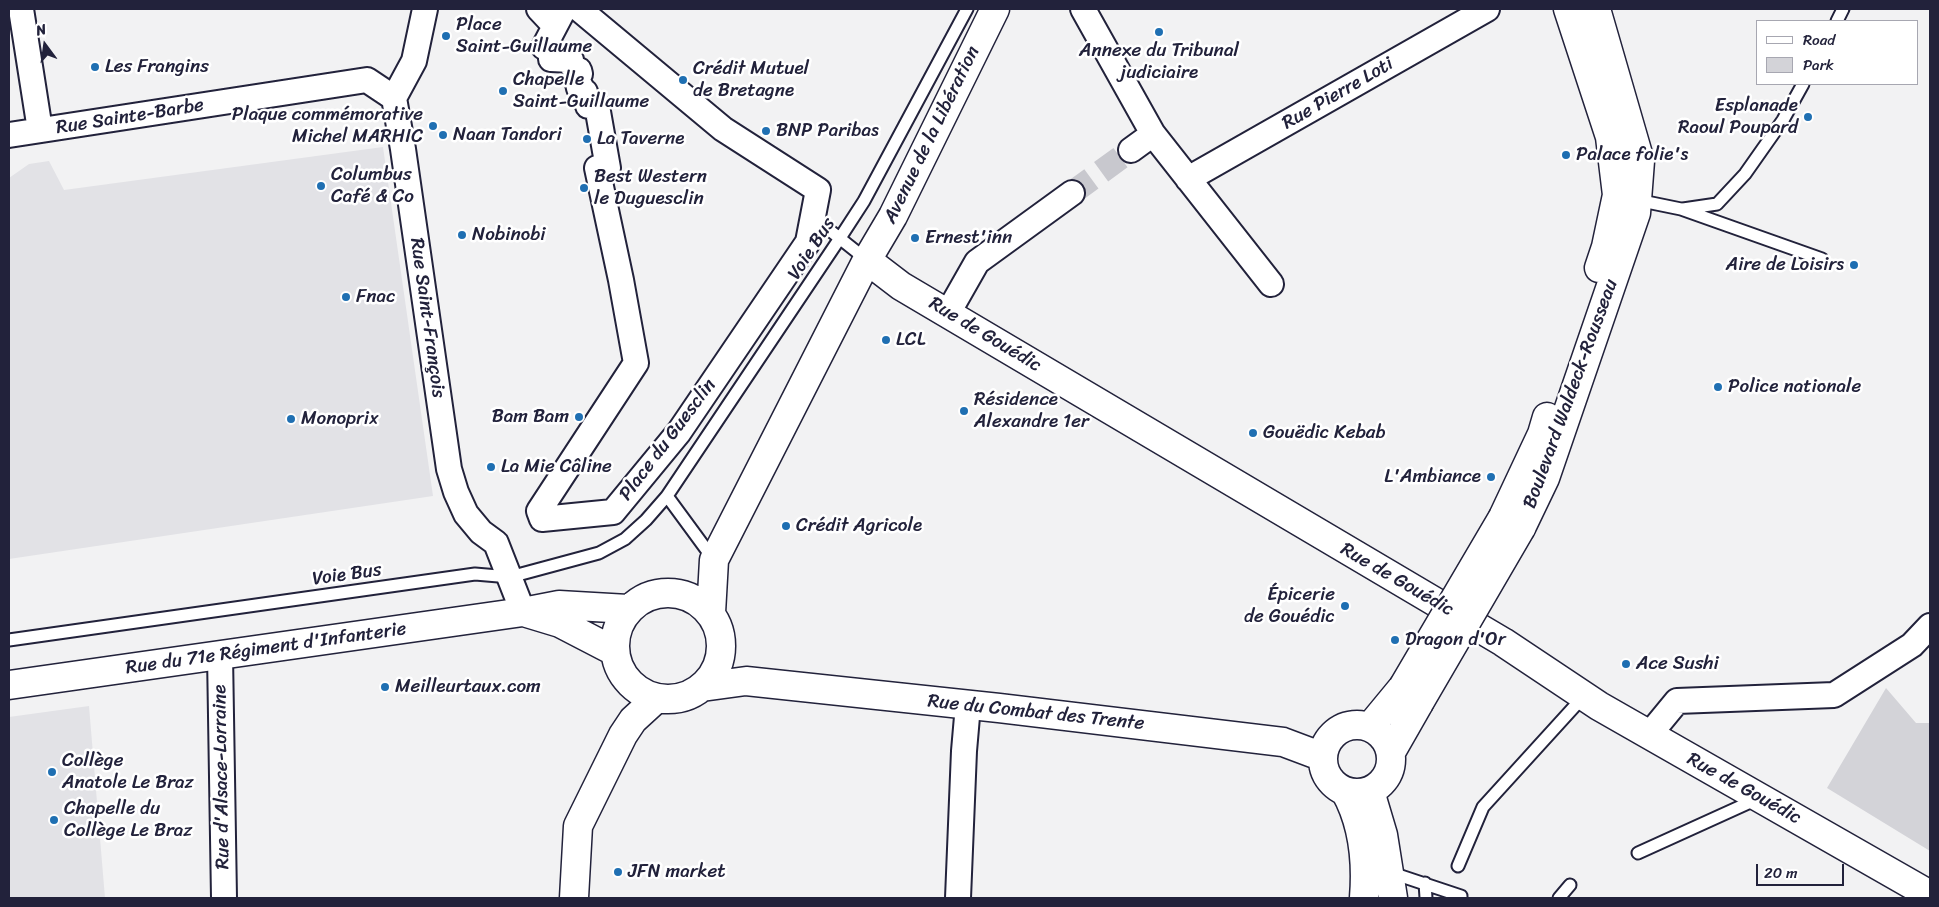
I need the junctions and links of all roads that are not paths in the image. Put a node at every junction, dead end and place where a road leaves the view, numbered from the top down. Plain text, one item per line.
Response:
1 (21, 9) edge
2 (425, 9) edge
3 (539, 9) edge
4 (579, 9) edge
5 (967, 9) edge
6 (995, 9) edge
7 (1083, 9) edge
8 (1487, 9) edge
9 (1568, 9) edge
10 (1596, 9) edge
11 (560, 17) edge
12 (1802, 85) edge
13 (394, 98) junction
14 (40, 130) junction
15 (1153, 134) junction
16 (9, 135) edge
17 (1131, 150) tunnel mouth
18 (1188, 179) junction
19 (1072, 193) tunnel mouth
20 (1637, 200) junction
21 (1682, 209) junction
22 (813, 217) junction
23 (840, 238) junction
24 (1822, 259) dead end
25 (867, 260) junction
26 (1271, 284) dead end
27 (948, 313) junction
28 (667, 496) junction
29 (1512, 523) junction
30 (714, 560) junction
31 (510, 577) junction
32 (669, 592) junction
33 (628, 609) junction
34 (523, 612) junction
35 (710, 613) junction
36 (1930, 626) edge
37 (9, 640) edge
38 (614, 651) junction
39 (220, 655) junction
40 (721, 655) junction
41 (746, 681) junction
42 (9, 685) edge
43 (702, 687) junction
44 (647, 694) junction
45 (1411, 695) junction
46 (1584, 696) junction
47 (968, 705) junction
48 (1370, 727) junction
49 (1649, 735) junction
50 (1391, 752) junction
51 (1323, 757) junction
52 (1374, 789) junction
53 (1345, 791) junction
54 (1759, 798) junction
55 (1638, 853) dead end
56 (1458, 866) dead end
57 (1389, 872) junction
58 (1425, 883) junction
59 (1930, 896) edge
60 (224, 898) edge
61 (574, 898) edge
62 (958, 898) edge
63 (1364, 898) edge
64 (1392, 898) edge
65 (1426, 898) edge
66 (1461, 898) edge
67 (1559, 898) edge
68 (1569, 898) edge

1 - 14 street
2 - 13 street
3 - 11 street
4 - 22 street, Place du Guesclin
5 - 23 lane, Voie Bus
6 - 25 main road, Avenue de la Libération
7 - 15 street
8 - 18 street, Rue Pierre Loti
9 - 29 main road
10 - 20 main road, Boulevard Waldeck-Rousseau
11 - 22 street, Place du Guesclin
12 - 21 lane
13 - 14 street, Rue Sainte-Barbe
13 - 31 street, Rue Saint-François
14 - 16 street, Rue Sainte-Barbe
15 - 17 street
15 - 18 street
18 - 26 street
19 - 27 street
20 - 21 lane
20 - 29 main road, Boulevard Waldeck-Rousseau
21 - 24 lane
22 - 23 lane
23 - 25 lane
23 - 28 lane, Voie Bus
25 - 27 main road, Rue de Gouédic
25 - 30 main road
27 - 46 main road, Rue de Gouédic
28 - 30 lane
28 - 31 lane, Voie Bus
29 - 45 main road, bridge
30 - 32 main road
30 - 35 main road
31 - 34 street, Rue Saint-François
31 - 37 lane, Voie Bus
32 - 33 main road
32 - 35 main road
33 - 34 main road, Rue du 71e Régiment d'Infanterie
33 - 38 main road
34 - 38 main road
34 - 39 main road, Rue du 71e Régiment d'Infanterie
35 - 40 main road
36 - 49 street
38 - 44 main road
39 - 42 main road, Rue du 71e Régiment d'Infanterie
39 - 60 street, Rue d'Alsace-Lorraine
40 - 41 main road
40 - 43 main road
41 - 43 main road, Rue du Combat des Trente
41 - 47 main road, Rue du Combat des Trente
43 - 44 main road
44 - 61 main road
45 - 48 main road
45 - 50 main road
46 - 49 main road, Rue de Gouédic
46 - 56 lane
47 - 51 main road, Rue du Combat des Trente
47 - 62 street
48 - 50 main road
48 - 51 main road
49 - 54 main road, Rue de Gouédic
50 - 52 main road
51 - 53 main road
52 - 53 main road
52 - 57 main road
53 - 63 main road
54 - 55 lane
54 - 59 main road, Rue de Gouédic
57 - 58 lane
57 - 64 main road
58 - 65 lane
58 - 66 lane
67 - 68 lane

